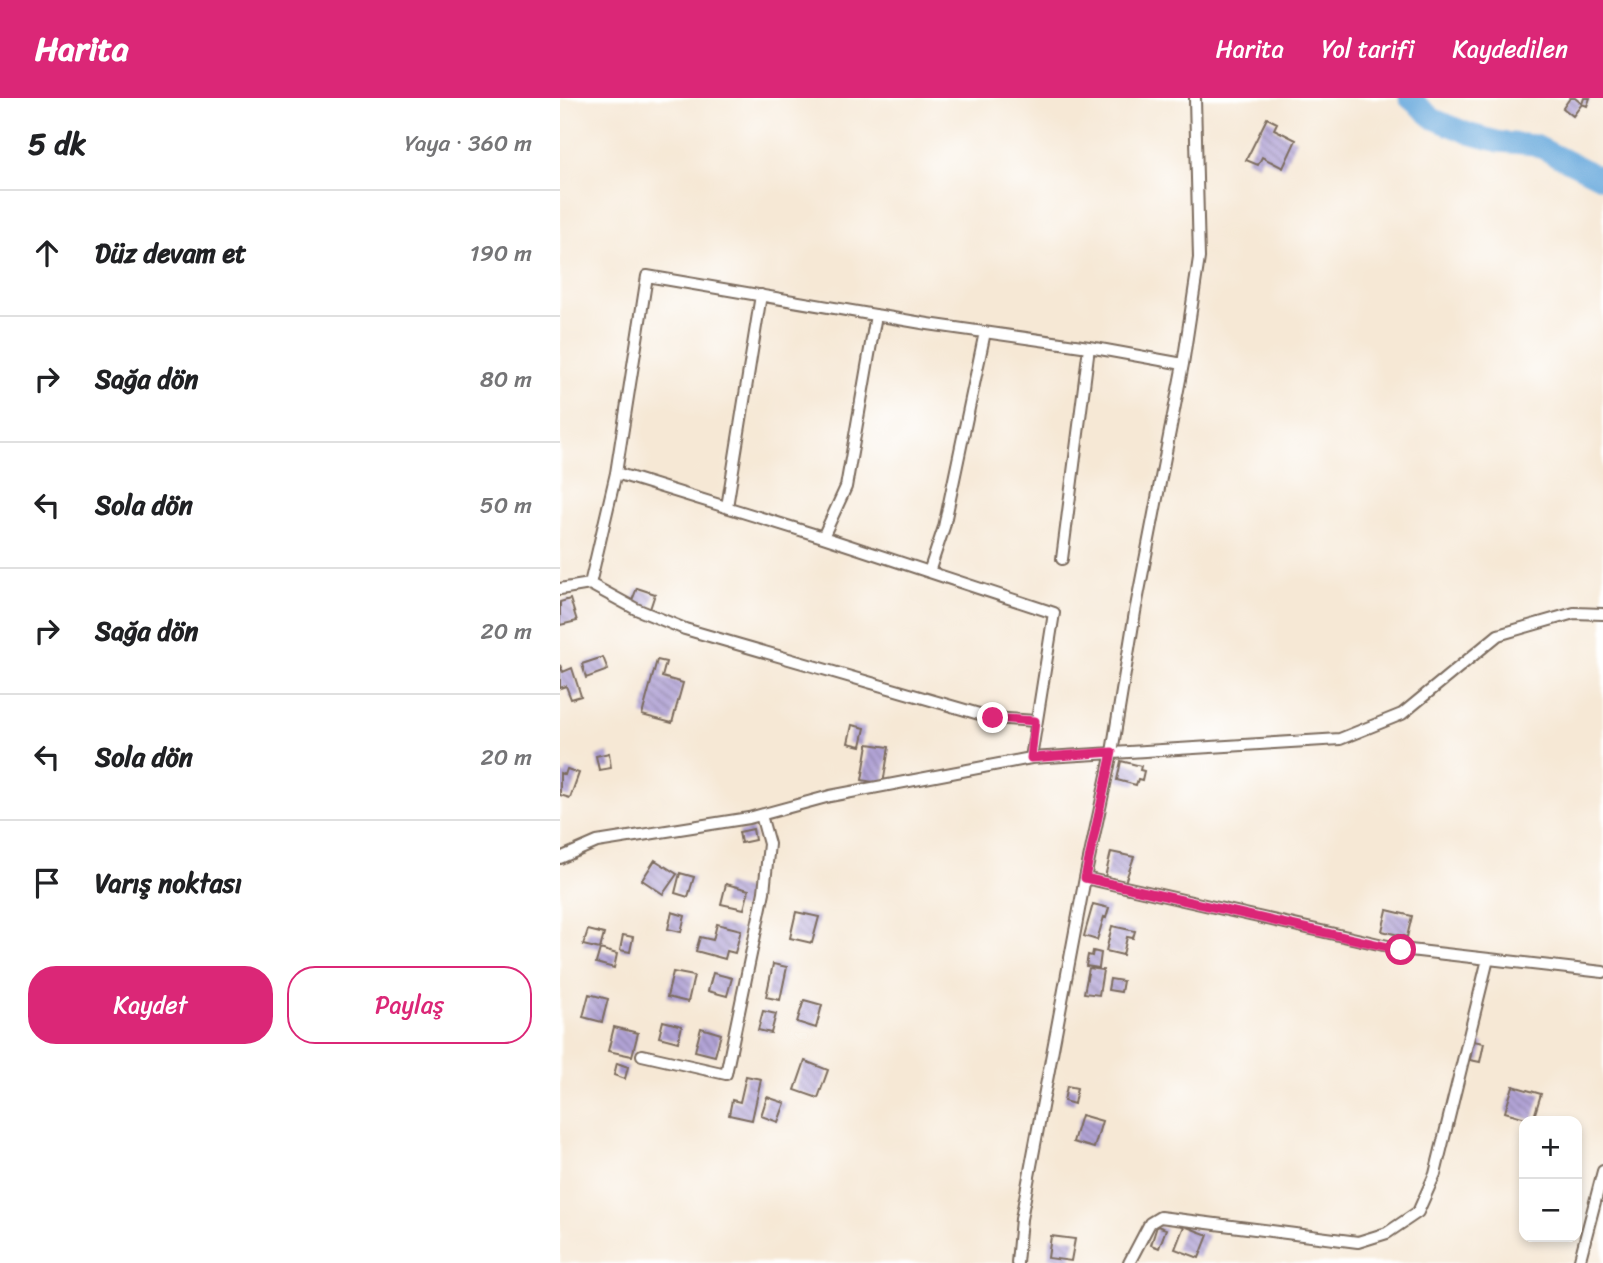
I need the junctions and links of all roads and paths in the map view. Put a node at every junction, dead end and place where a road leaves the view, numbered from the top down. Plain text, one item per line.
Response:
1 (1195, 98) edge
2 (761, 295) junction
3 (876, 315) junction
4 (985, 332) junction
5 (1090, 347) junction
6 (1178, 363) junction
7 (616, 473) junction
8 (727, 507) junction
9 (823, 537) junction
10 (1062, 559) dead end
11 (929, 572) junction
12 (590, 584) junction
13 (560, 589) edge
14 (1603, 614) edge
15 (1035, 721) junction
16 (1110, 752) junction
17 (1031, 758) junction
18 (761, 815) junction
19 (560, 858) edge
20 (1085, 878) junction
21 (1488, 959) junction
22 (1603, 972) edge
23 (642, 1055) dead end
24 (1603, 1171) edge
25 (1017, 1263) edge
26 (1129, 1263) edge
27 (1579, 1263) edge

1 - 6 street
2 - 3 street
2 - 7 street
2 - 8 street
3 - 4 street
3 - 9 street
4 - 5 street
4 - 11 street
5 - 6 street
5 - 10 street
6 - 16 street
7 - 8 street
7 - 12 street
8 - 9 street
9 - 11 street
11 - 15 street
12 - 13 street
12 - 15 street
14 - 16 street
15 - 17 street
16 - 17 street
16 - 20 street
17 - 18 street
18 - 19 street
18 - 23 street
20 - 21 street
20 - 25 street
21 - 22 street
21 - 26 street
24 - 27 street

